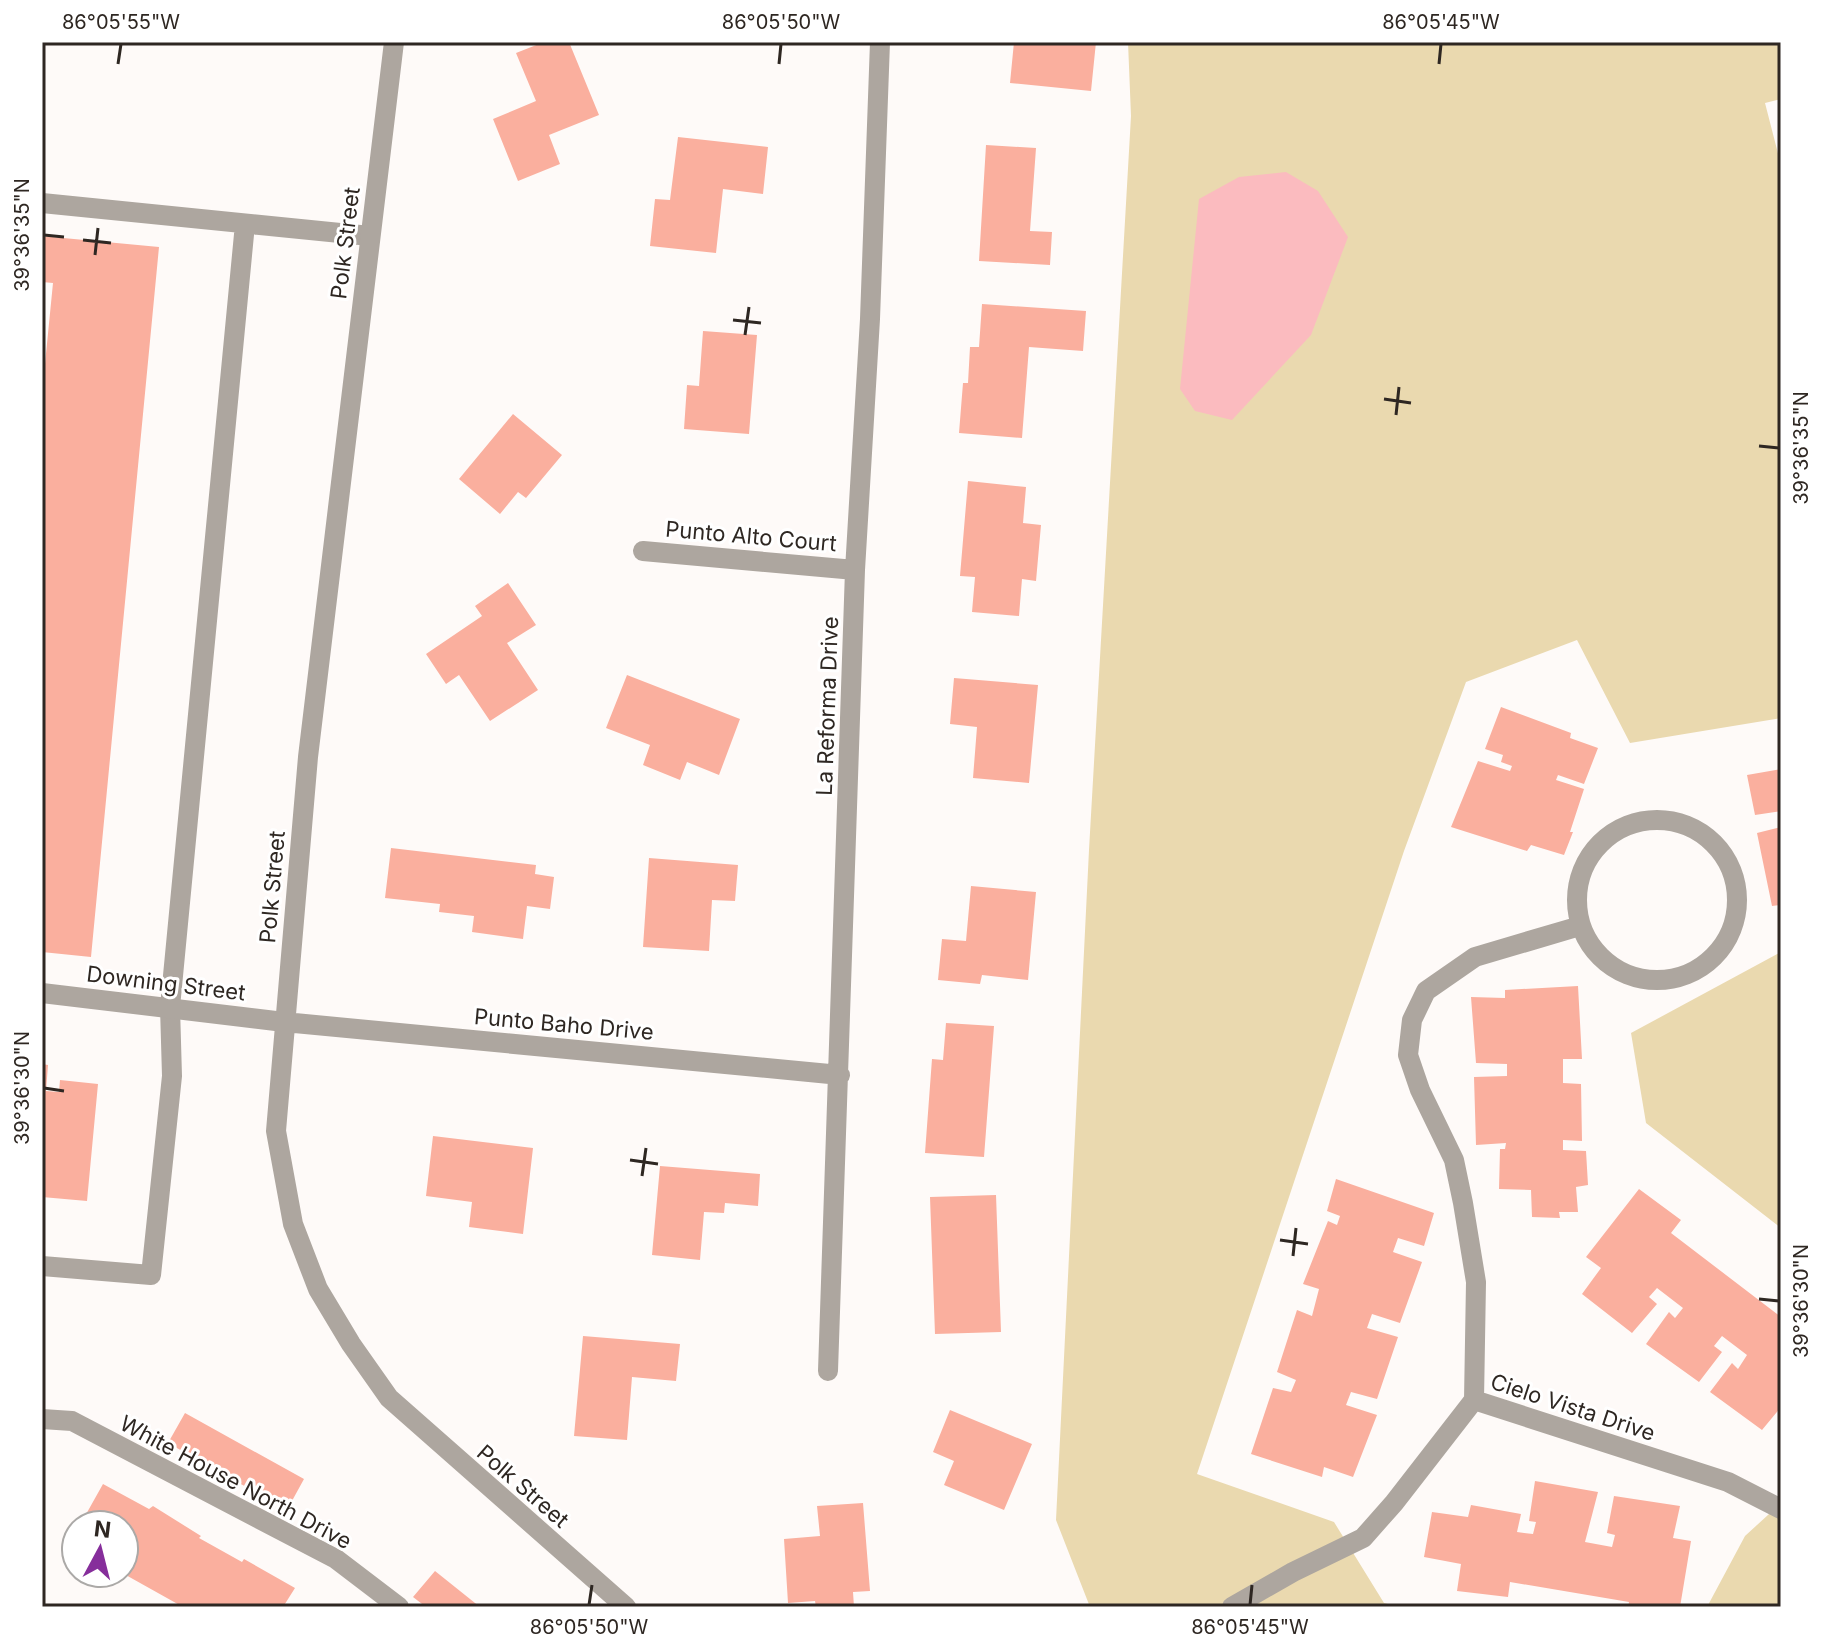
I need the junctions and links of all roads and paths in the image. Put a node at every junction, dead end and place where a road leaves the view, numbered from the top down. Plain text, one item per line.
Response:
1 (394, 42) edge
2 (880, 42) edge
3 (42, 203) edge
4 (245, 224) junction
5 (370, 236) junction
6 (643, 551) dead end
7 (855, 570) junction
8 (1580, 926) junction
9 (42, 993) edge
10 (170, 1007) junction
11 (284, 1022) junction
12 (840, 1075) junction
13 (42, 1266) edge
14 (828, 1371) dead end
15 (1474, 1400) junction
16 (42, 1419) edge
17 (1781, 1509) edge
18 (399, 1607) edge
19 (626, 1607) edge
20 (1232, 1607) edge

1 - 5 street, Polk Street
2 - 7 street, La Reforma Drive
3 - 4 street
4 - 5 street
4 - 10 street
5 - 11 street, Polk Street
6 - 7 street, Punto Alto Court
7 - 12 street, La Reforma Drive
8 - 8 street
8 - 15 street
9 - 10 street, Downing Street
10 - 11 street, Downing Street
10 - 13 street
11 - 12 street, Punto Baho Drive
11 - 19 street, Polk Street
12 - 14 street, La Reforma Drive
15 - 17 street, Cielo Vista Drive
15 - 20 street, Cielo Vista Drive
16 - 18 street, White House North Drive

